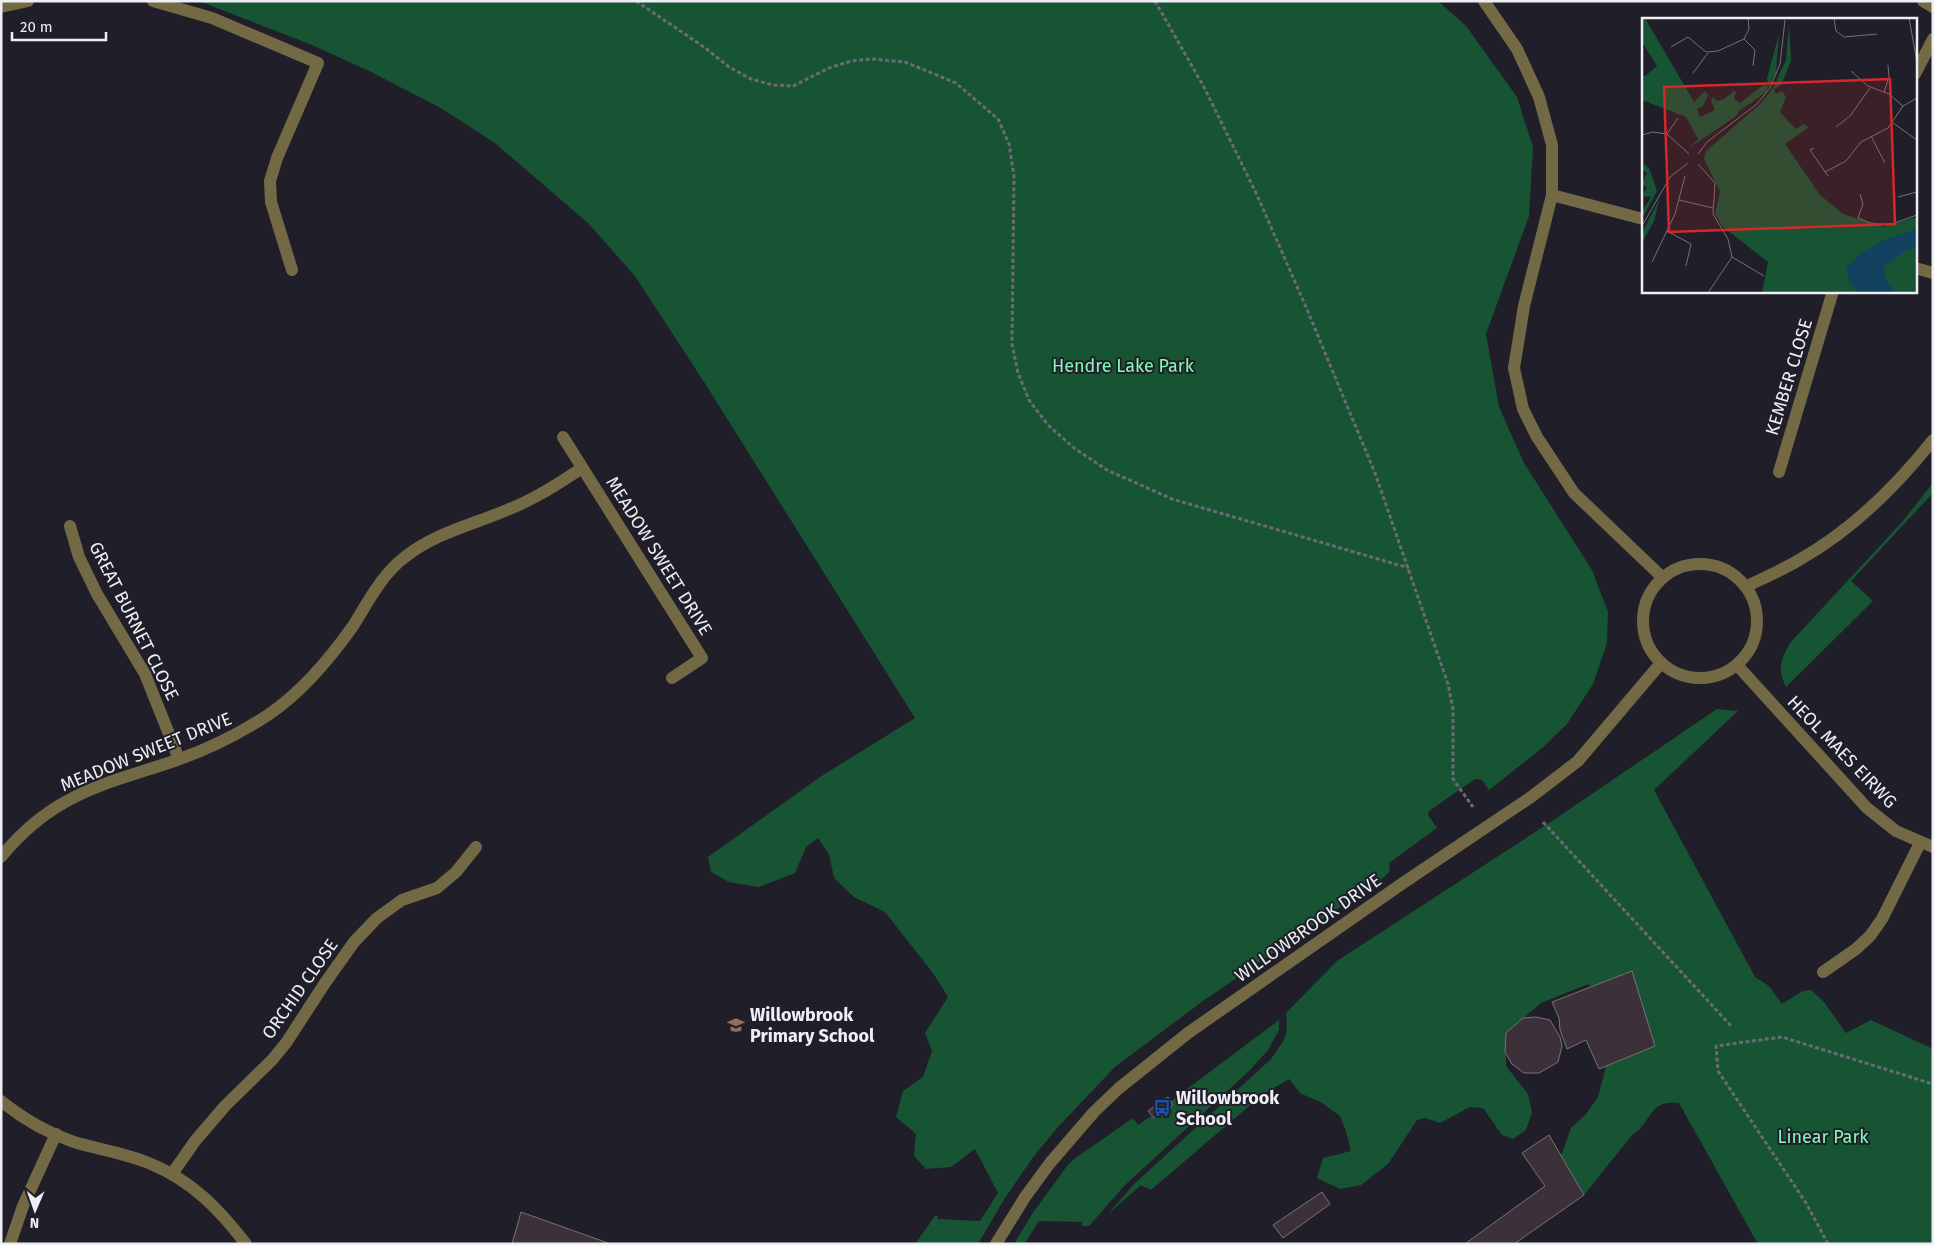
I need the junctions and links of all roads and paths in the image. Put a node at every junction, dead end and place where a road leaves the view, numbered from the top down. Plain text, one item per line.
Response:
1 (28, 1) edge
2 (153, 1) edge
3 (636, 1) edge
4 (1156, 1) edge
5 (1484, 1) edge
6 (1923, 1) edge
7 (1933, 6) edge
8 (1, 7) edge
9 (1933, 39) edge
10 (1916, 72) edge
11 (1552, 195) junction
12 (1642, 218) edge
13 (1916, 268) edge
14 (292, 270) dead end
15 (1933, 273) edge
16 (1833, 292) edge
17 (563, 437) dead end
18 (1933, 440) edge
19 (582, 468) junction
20 (1779, 472) dead end
21 (70, 526) dead end
22 (1409, 568) junction
23 (1662, 578) junction
24 (1747, 586) junction
25 (1661, 663) junction
26 (1738, 665) junction
27 (672, 678) dead end
28 (179, 759) junction
29 (1473, 806) dead end
30 (1543, 822) dead end
31 (1920, 842) junction
32 (1933, 846) edge
33 (476, 848) dead end
34 (1, 857) edge
35 (1823, 972) dead end
36 (1731, 1026) dead end
37 (1933, 1084) edge
38 (1, 1102) edge
39 (56, 1134) junction
40 (172, 1174) junction
41 (10, 1244) edge
42 (246, 1244) edge
43 (996, 1244) edge
44 (1828, 1244) edge

1 - 8 street
2 - 14 street
3 - 22 path
4 - 22 path
5 - 11 street
6 - 7 street
9 - 10 street
11 - 12 street
11 - 23 street
13 - 15 street
16 - 20 street, KEMBER CLOSE
17 - 19 street, MEADOW SWEET DRIVE
18 - 24 street
19 - 27 street, MEADOW SWEET DRIVE
19 - 28 street, MEADOW SWEET DRIVE
21 - 28 street, GREAT BURNET CLOSE
22 - 29 path
23 - 24 street
23 - 25 street
24 - 26 street
25 - 26 street
25 - 43 street, WILLOWBROOK DRIVE
26 - 31 street, HEOL MAES EIRWG
28 - 34 street, MEADOW SWEET DRIVE
30 - 36 path
31 - 32 street, HEOL MAES EIRWG
31 - 35 street
33 - 40 street, ORCHID CLOSE
37 - 44 path
38 - 39 street
39 - 40 street
39 - 41 street
40 - 42 street

